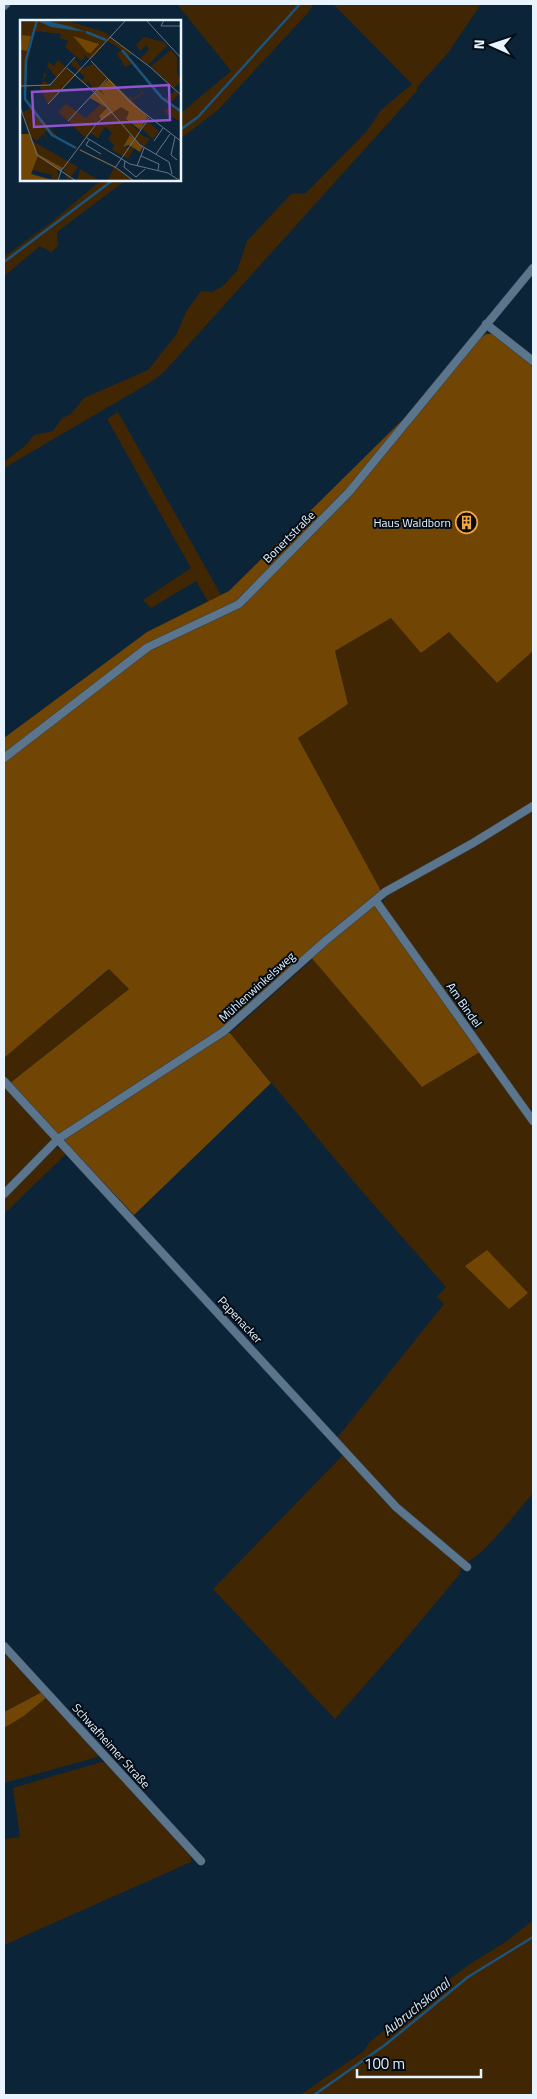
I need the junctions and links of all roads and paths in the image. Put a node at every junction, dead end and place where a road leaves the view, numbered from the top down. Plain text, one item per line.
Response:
1 (533, 268) edge
2 (486, 324) junction
3 (533, 362) edge
4 (4, 758) edge
5 (533, 806) edge
6 (376, 901) junction
7 (4, 1081) edge
8 (533, 1121) edge
9 (58, 1139) junction
10 (4, 1194) edge
11 (467, 1567) dead end
12 (4, 1646) edge
13 (201, 1861) dead end

1 - 2 street, Bonertstraße
2 - 3 street
2 - 4 street, Bonertstraße
5 - 6 street, Mühlenwinkelsweg
6 - 8 street, Am Bindel
6 - 9 street, Mühlenwinkelsweg
7 - 9 street, Papenacker
9 - 10 street, Mühlenwinkelsweg
9 - 11 street, Papenacker
12 - 13 street, Schwafheimer Straße

